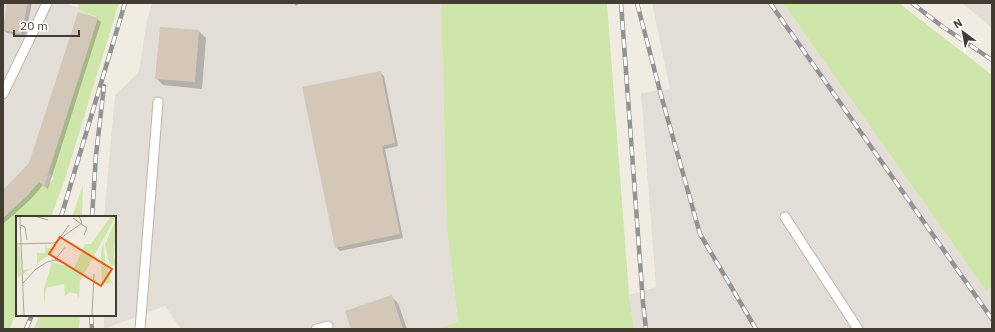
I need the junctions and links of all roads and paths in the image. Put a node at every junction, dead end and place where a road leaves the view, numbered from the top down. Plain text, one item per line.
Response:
1 (47, 3) edge
2 (3, 94) edge
3 (158, 102) dead end
4 (785, 217) dead end
5 (328, 326) dead end
6 (140, 329) edge
7 (316, 329) edge
8 (858, 329) edge

1 - 2 lane
3 - 6 lane
4 - 8 lane
5 - 7 lane

